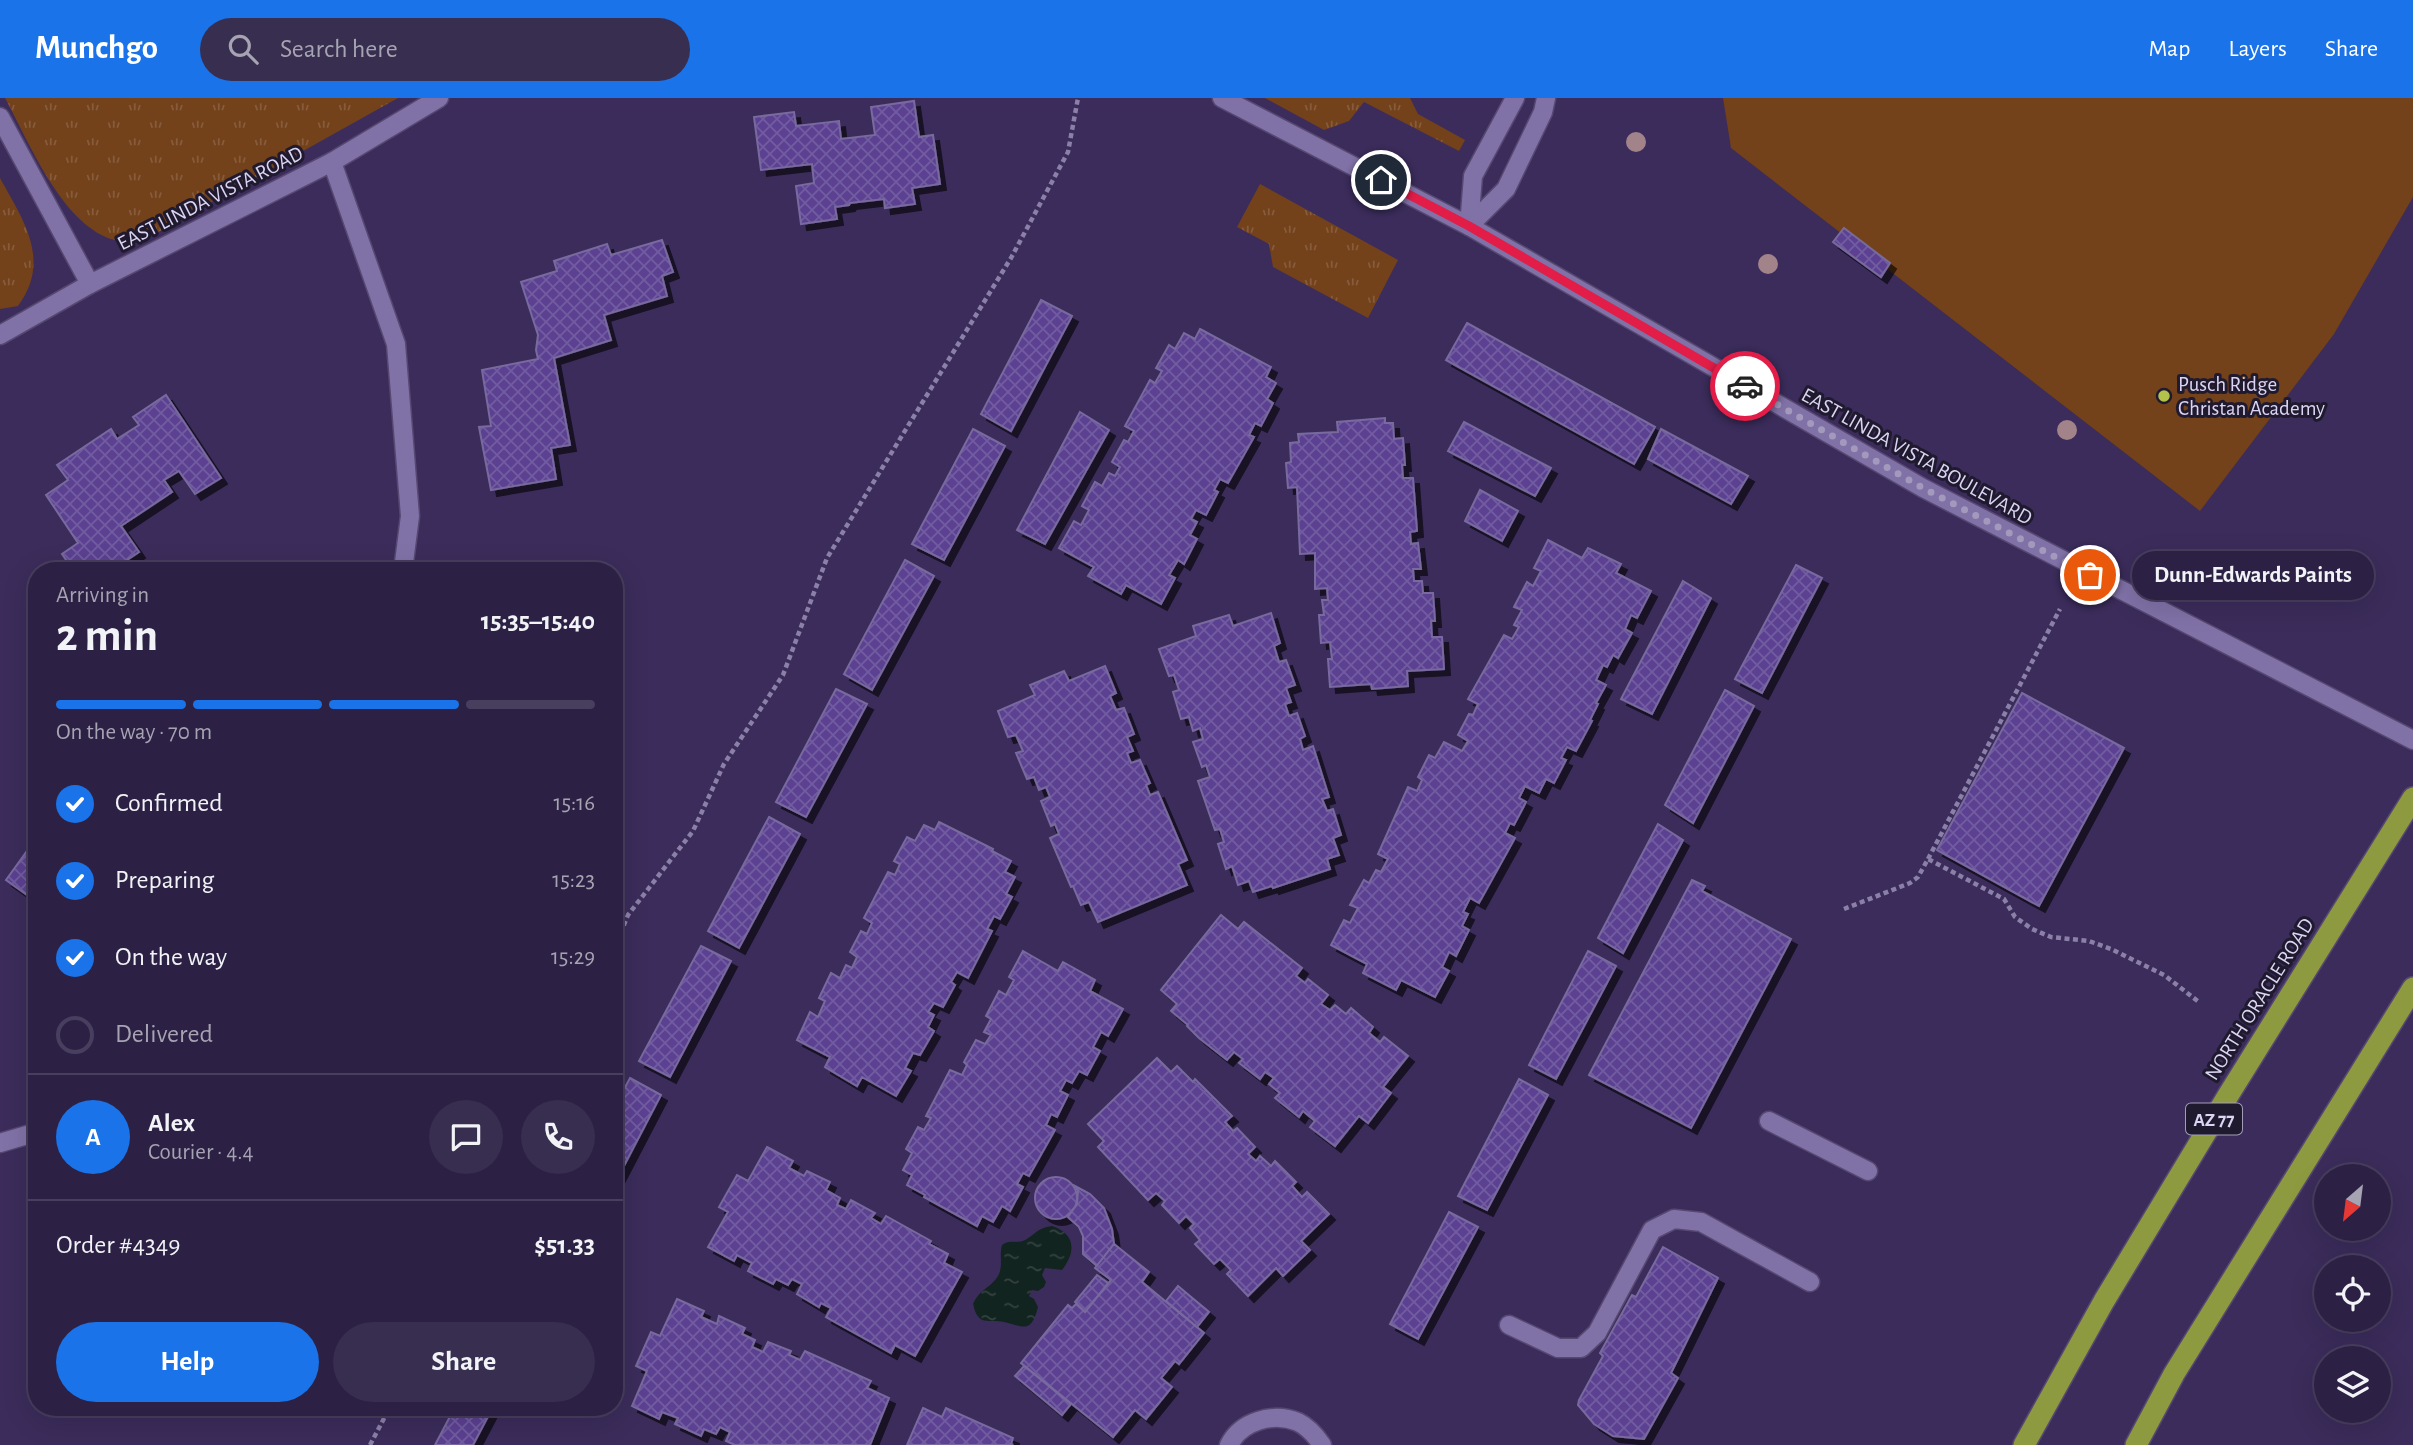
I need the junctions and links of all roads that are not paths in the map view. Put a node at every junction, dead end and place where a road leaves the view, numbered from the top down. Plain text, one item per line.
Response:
1 (439, 98) edge
2 (1222, 98) edge
3 (1515, 98) edge
4 (1546, 98) edge
5 (0, 117) edge
6 (332, 162) junction
7 (1469, 226) junction
8 (90, 284) junction
9 (0, 335) edge
10 (404, 562) edge
11 (2413, 740) edge
12 (2413, 798) edge
13 (2413, 988) edge
14 (1769, 1121) dead end
15 (28, 1135) edge
16 (0, 1143) edge
17 (1868, 1171) dead end
18 (1810, 1282) dead end
19 (1509, 1325) dead end
20 (1229, 1445) edge
21 (1322, 1445) edge
22 (2024, 1445) edge
23 (2136, 1445) edge

1 - 6 street, EAST LINDA VISTA ROAD
2 - 7 street, EAST LINDA VISTA BOULEVARD
3 - 7 street
4 - 7 street
5 - 8 street
6 - 8 street, EAST LINDA VISTA ROAD
6 - 10 street
7 - 11 street, EAST LINDA VISTA BOULEVARD
8 - 9 street, EAST LINDA VISTA ROAD
12 - 22 highway, NORTH ORACLE ROAD / AZ 77
13 - 23 highway
14 - 17 street
15 - 16 street
18 - 19 street
20 - 21 street

